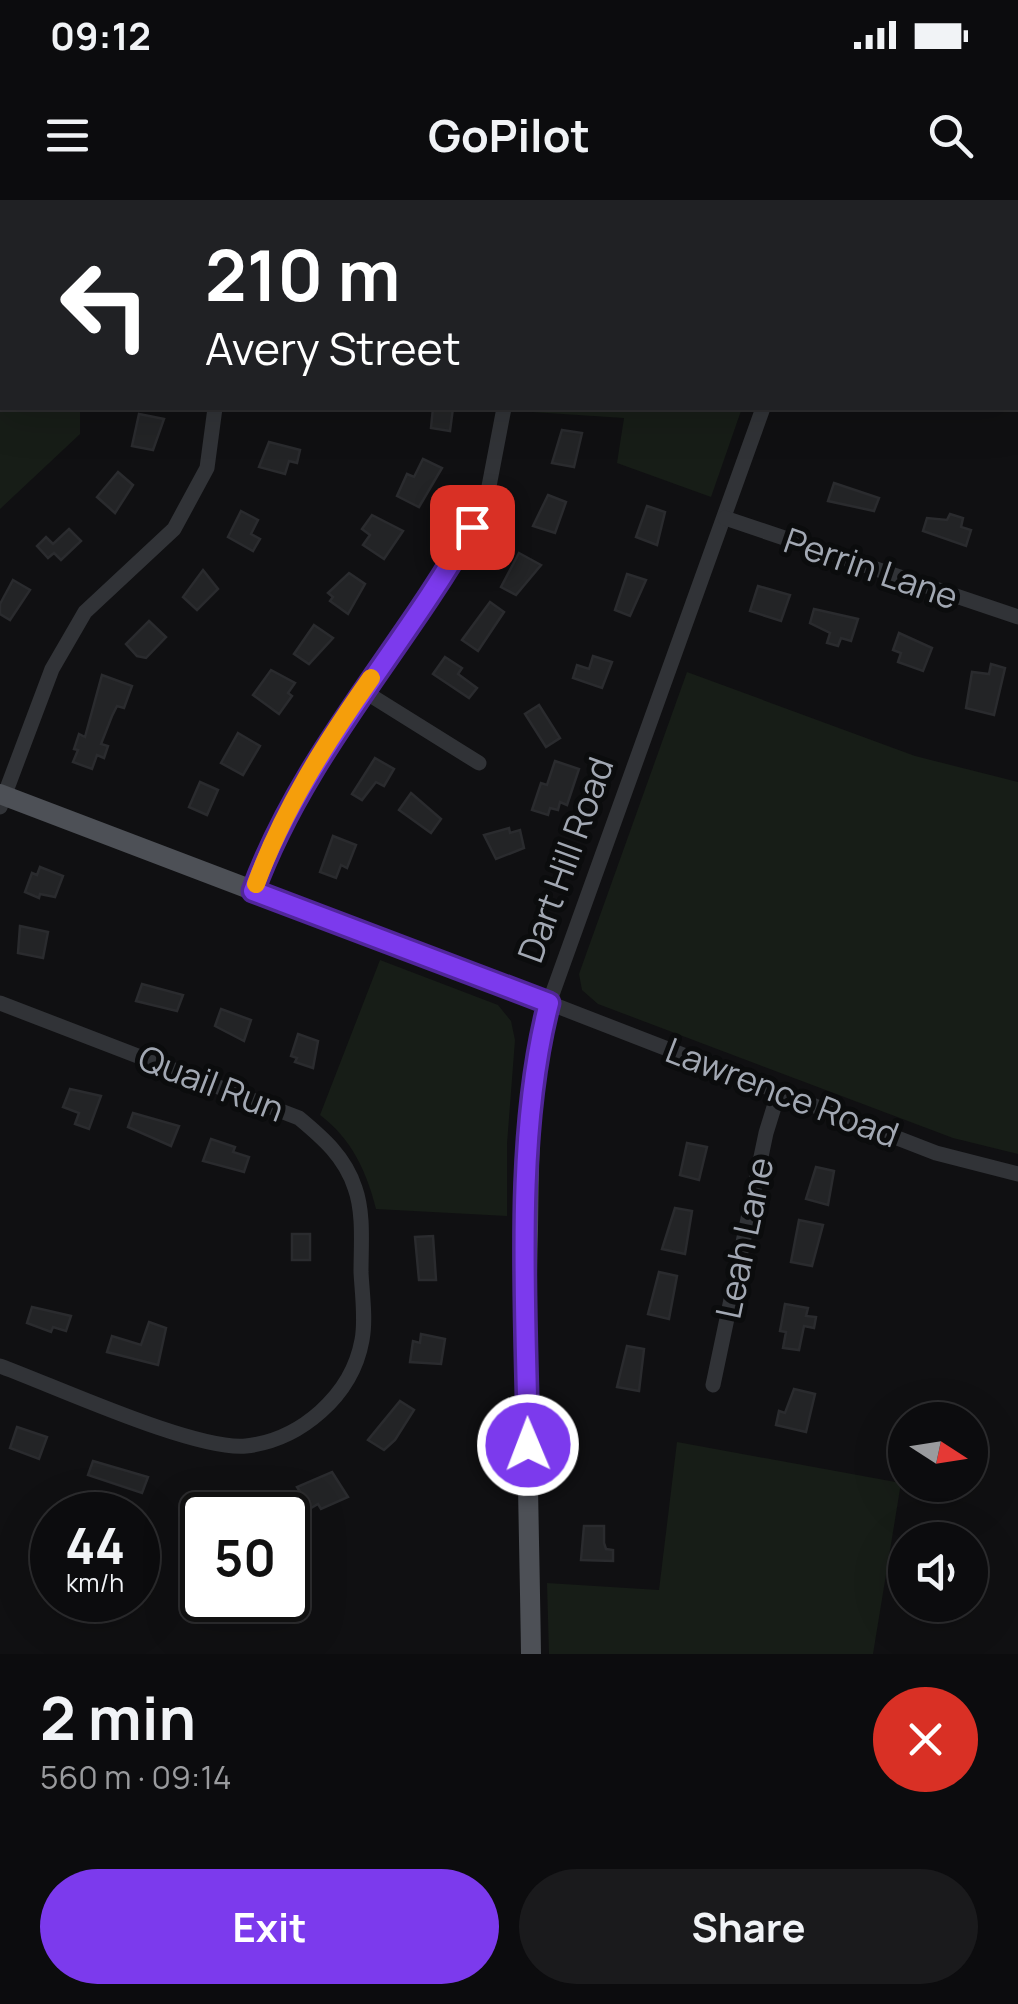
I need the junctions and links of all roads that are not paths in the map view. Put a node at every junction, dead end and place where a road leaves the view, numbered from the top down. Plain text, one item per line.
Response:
1 (215, 410) edge
2 (504, 410) edge
3 (762, 410) edge
4 (725, 518) junction
5 (1018, 617) edge
6 (362, 690) junction
7 (479, 763) dead end
8 (2, 799) edge
9 (253, 891) junction
10 (0, 1003) edge
11 (549, 1003) junction
12 (779, 1091) junction
13 (1018, 1174) edge
14 (0, 1366) edge
15 (713, 1385) dead end
16 (531, 1654) edge

1 - 8 street
2 - 6 street
3 - 4 street, Dart Hill Road
4 - 5 street, Perrin Lane
4 - 11 street, Dart Hill Road
6 - 7 street
6 - 9 street
8 - 9 main road
9 - 11 main road
10 - 14 street, Quail Run
11 - 12 street, Lawrence Road
11 - 16 main road, Dart Hill Road
12 - 13 street, Lawrence Road
12 - 15 street, Leah Lane

